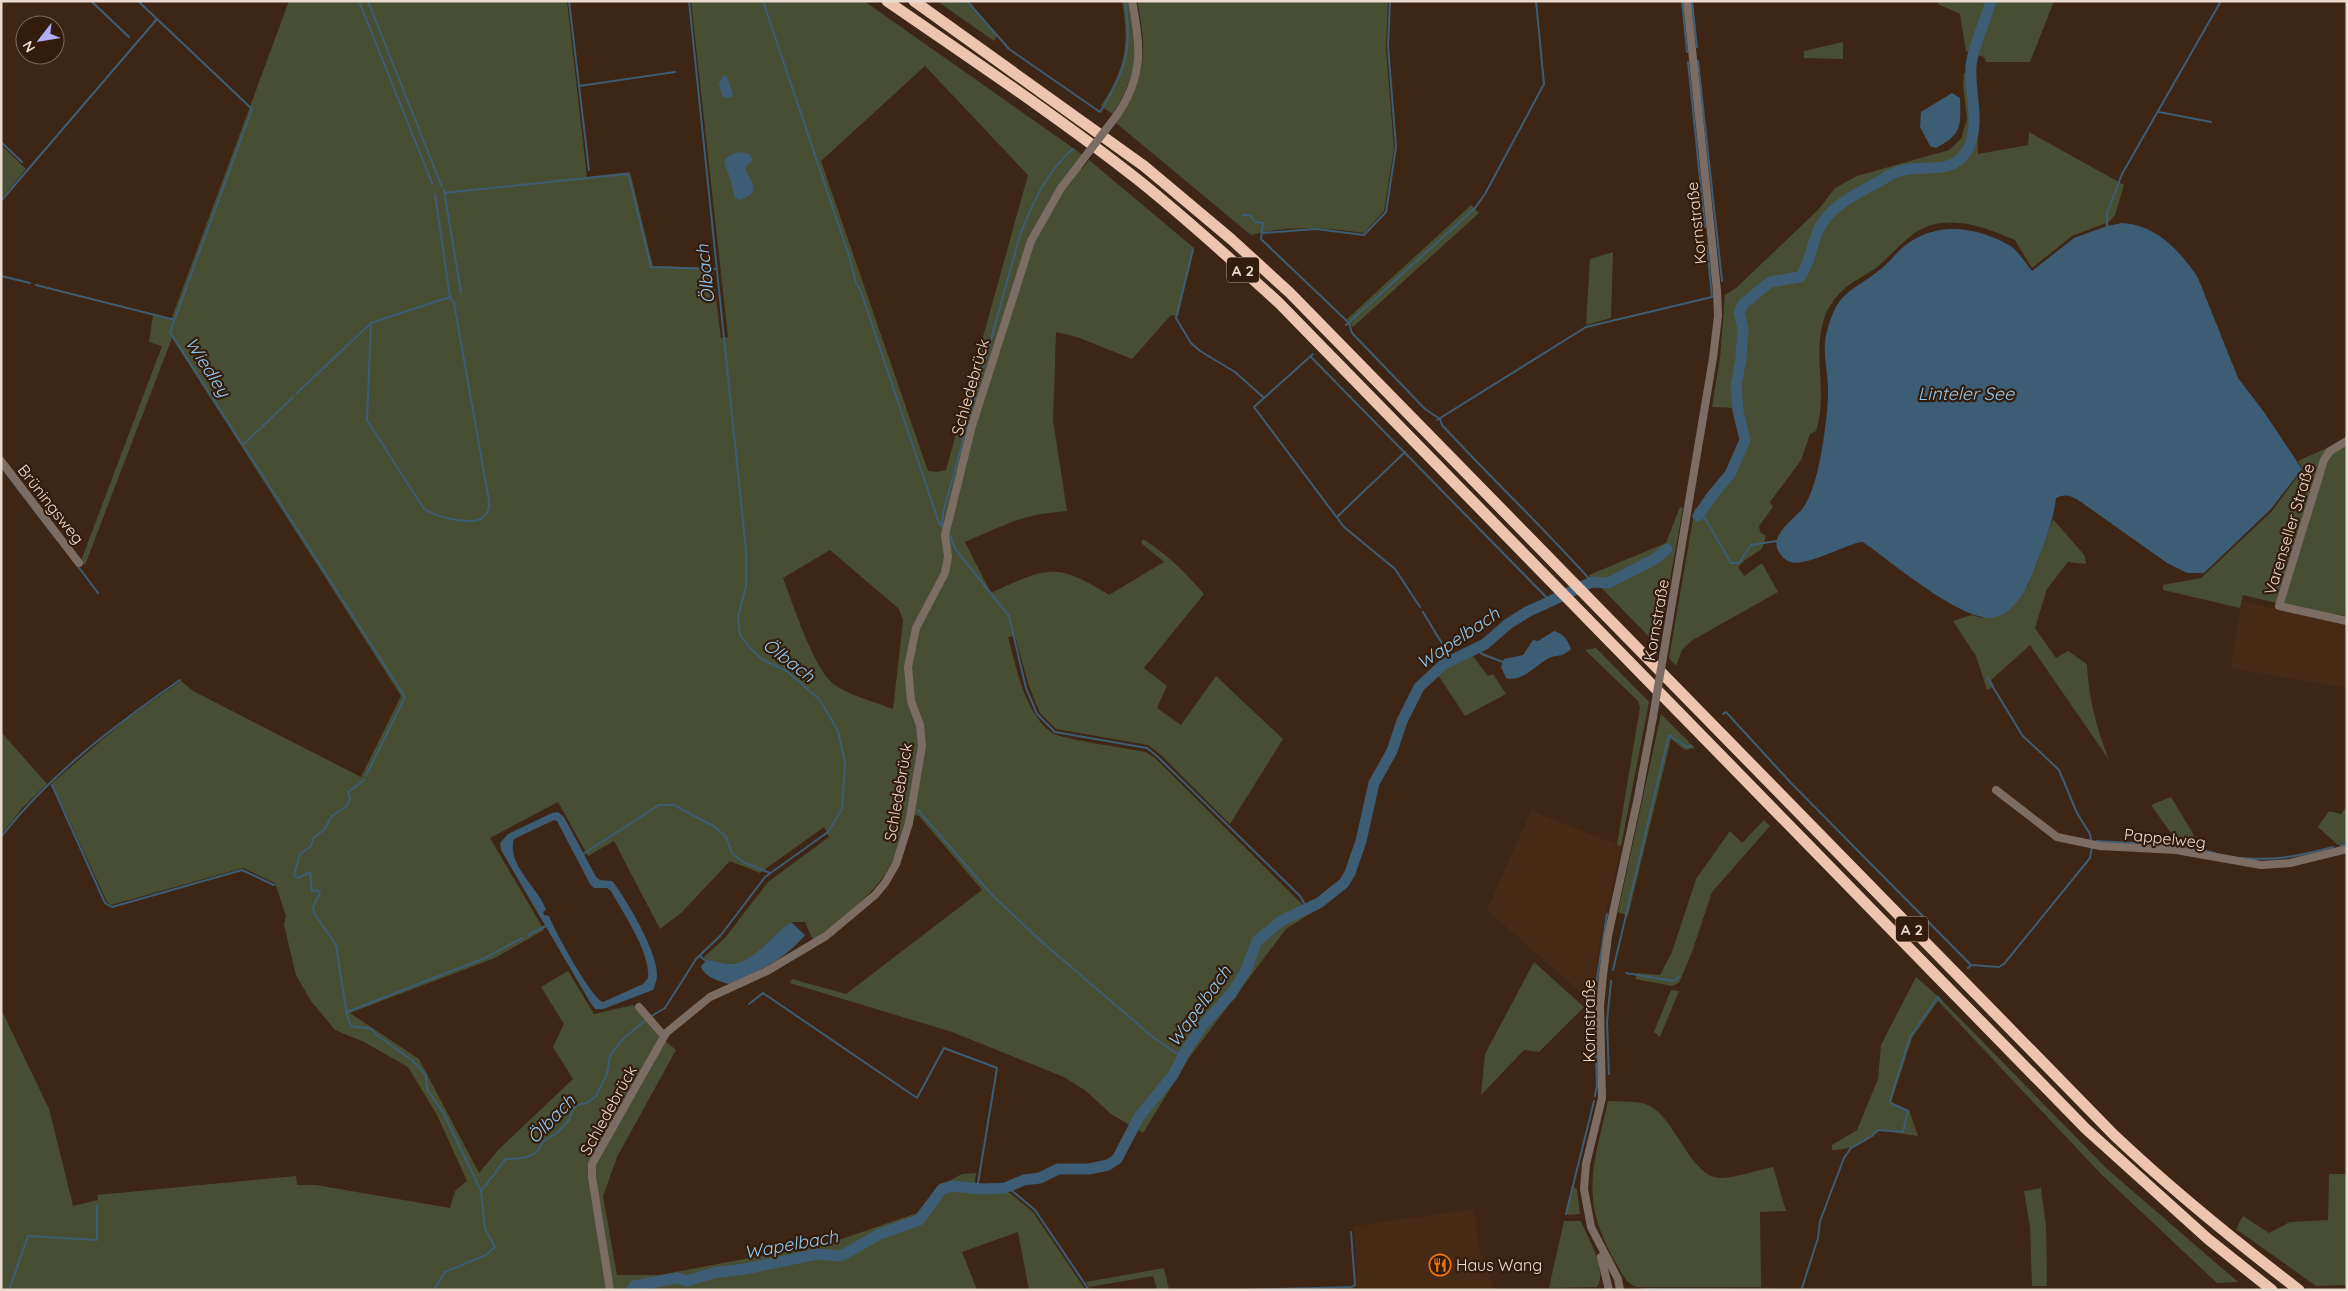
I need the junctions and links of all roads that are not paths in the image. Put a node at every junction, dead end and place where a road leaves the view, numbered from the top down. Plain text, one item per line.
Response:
1 (887, 1) edge
2 (914, 1) edge
3 (1132, 1) edge
4 (1687, 1) edge
5 (2347, 441) edge
6 (1, 461) edge
7 (79, 563) dead end
8 (2347, 621) edge
9 (1996, 790) dead end
10 (2347, 849) edge
11 (639, 1007) dead end
12 (664, 1036) junction
13 (1595, 1238) junction
14 (610, 1290) edge
15 (1609, 1290) edge
16 (1620, 1290) edge
17 (2272, 1290) edge
18 (2299, 1290) edge

1 - 17 highway, A 2
2 - 18 highway, A 2
3 - 12 street, Schledebrück, bridge
4 - 13 street, Kornstraße, bridge
5 - 8 street, Varenseller Straße
6 - 7 street, Brüningsweg
9 - 10 street, Pappelweg
11 - 12 street
12 - 14 street, Schledebrück
13 - 15 street, Kornstraße
13 - 16 street, Kornstraße

